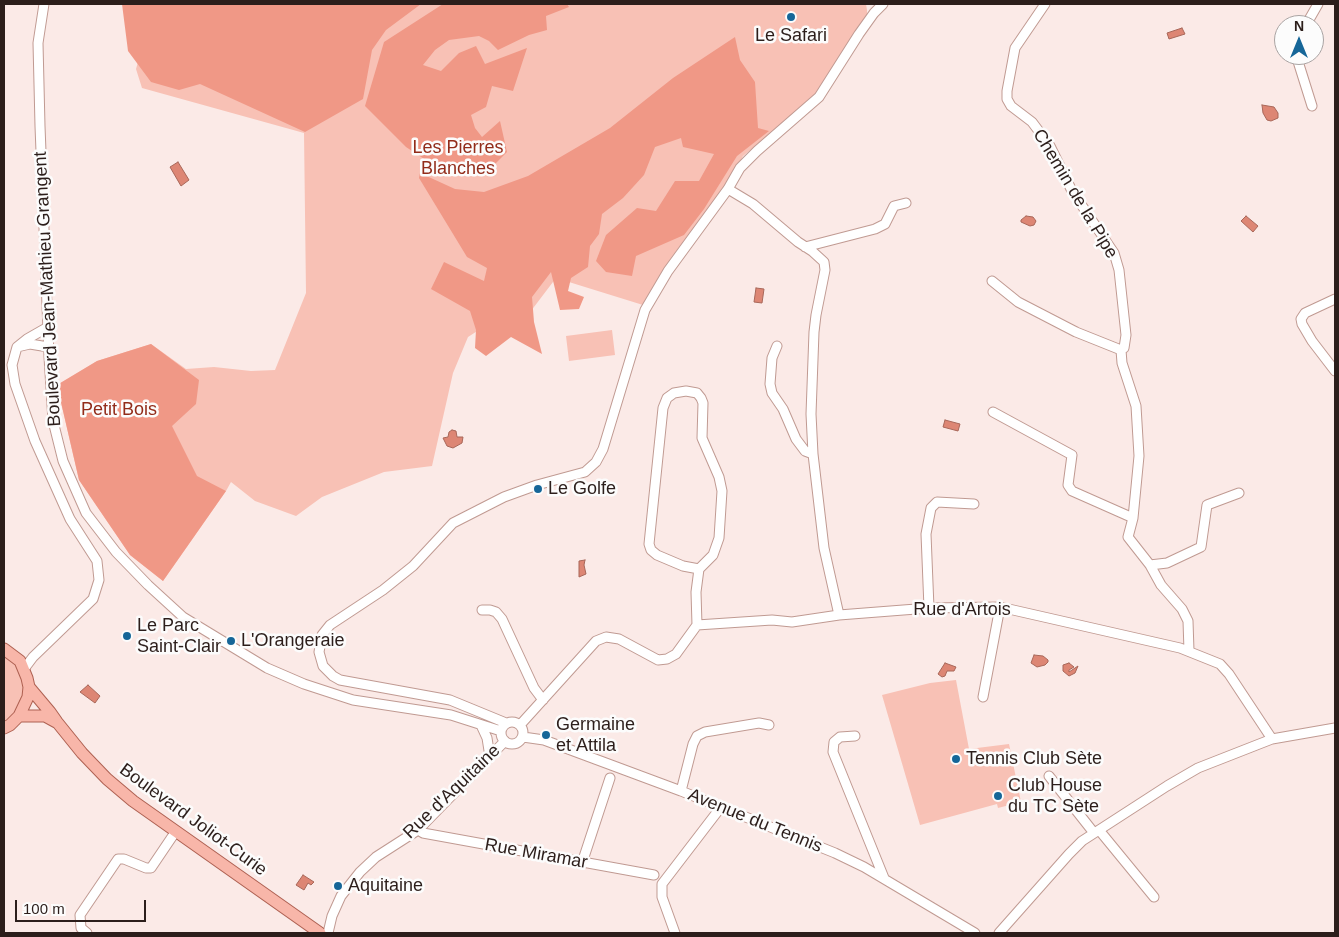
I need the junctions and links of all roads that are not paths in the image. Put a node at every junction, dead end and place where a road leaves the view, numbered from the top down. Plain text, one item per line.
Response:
1 (46, 4) edge
2 (883, 4) edge
3 (1045, 4) edge
4 (1318, 4) edge
5 (1312, 15) edge
6 (1299, 65) edge
7 (1312, 106) dead end
8 (728, 189) junction
9 (906, 203) dead end
10 (805, 247) junction
11 (992, 281) dead end
12 (1335, 299) edge
13 (48, 327) junction
14 (776, 346) dead end
15 (17, 347) junction
16 (48, 347) junction
17 (1122, 350) junction
18 (8, 365) edge
19 (1335, 371) edge
20 (994, 412) dead end
21 (813, 454) junction
22 (1239, 493) dead end
23 (974, 504) dead end
24 (1133, 518) junction
25 (1150, 566) junction
26 (699, 568) junction
27 (1000, 607) junction
28 (929, 608) junction
29 (482, 610) dead end
30 (839, 615) junction
31 (697, 626) junction
32 (4, 649) edge
33 (1188, 651) junction
34 (24, 670) junction
35 (29, 687) junction
36 (983, 697) dead end
37 (543, 700) junction
38 (19, 716) junction
39 (57, 722) junction
40 (506, 723) junction
41 (769, 724) dead end
42 (481, 725) junction
43 (520, 725) junction
44 (4, 728) edge
45 (1335, 728) edge
46 (501, 731) junction
47 (855, 736) dead end
48 (523, 737) junction
49 (1272, 739) junction
50 (504, 741) junction
51 (490, 757) junction
52 (1049, 776) dead end
53 (610, 778) dead end
54 (681, 791) junction
55 (721, 807) junction
56 (418, 830) junction
57 (176, 831) junction
58 (1096, 832) junction
59 (582, 862) junction
60 (654, 875) dead end
61 (884, 879) junction
62 (1154, 897) dead end
63 (87, 933) edge
64 (92, 933) edge
65 (97, 933) edge
66 (320, 933) edge
67 (328, 933) edge
68 (675, 933) edge
69 (975, 933) edge
70 (999, 933) edge

1 - 13 street, Boulevard Jean-Mathieu Grangent
2 - 8 street
3 - 17 street, Chemin de la Pipe
4 - 5 street
6 - 7 street
8 - 10 street
8 - 40 street
9 - 10 street
10 - 21 street
11 - 17 street
12 - 19 street
13 - 15 street
13 - 16 street, Boulevard Jean-Mathieu Grangent
14 - 21 street
15 - 16 street
15 - 18 street
16 - 42 street, Boulevard Jean-Mathieu Grangent
17 - 24 street, Chemin de la Pipe
18 - 34 street
20 - 24 street
21 - 30 street
22 - 25 street
23 - 28 street
24 - 25 street, Chemin de la Pipe
25 - 33 street, Chemin de la Pipe
26 - 26 street
26 - 31 street
27 - 28 street, Rue d'Artois
27 - 33 street, Rue d'Artois
27 - 36 street
28 - 30 street, Rue d'Artois
29 - 37 street
30 - 31 street, Rue d'Artois
31 - 37 street
32 - 34 main road
33 - 49 street, Rue d'Artois
34 - 35 main road
35 - 38 main road
35 - 39 main road, Boulevard Joliot-Curie
37 - 43 street
38 - 39 main road
38 - 44 main road
39 - 57 main road, Boulevard Joliot-Curie
40 - 43 street
40 - 46 street
41 - 54 street
42 - 46 street, Boulevard Jean-Mathieu Grangent
42 - 51 street
43 - 48 street
45 - 49 street
46 - 50 street
47 - 61 street
48 - 50 street
48 - 54 street, Avenue du Tennis
49 - 58 street
50 - 51 street, Rue d'Aquitaine
51 - 56 street, Rue d'Aquitaine
52 - 58 street
53 - 59 street
54 - 55 street, Avenue du Tennis
55 - 61 street, Avenue du Tennis
55 - 68 street
56 - 59 street, Rue Miramar
56 - 67 street, Rue d'Aquitaine
57 - 63 street
57 - 66 main road, Boulevard Joliot-Curie
58 - 62 street
58 - 70 street
59 - 60 street, Rue Miramar
61 - 69 street, Avenue du Tennis
64 - 65 street

